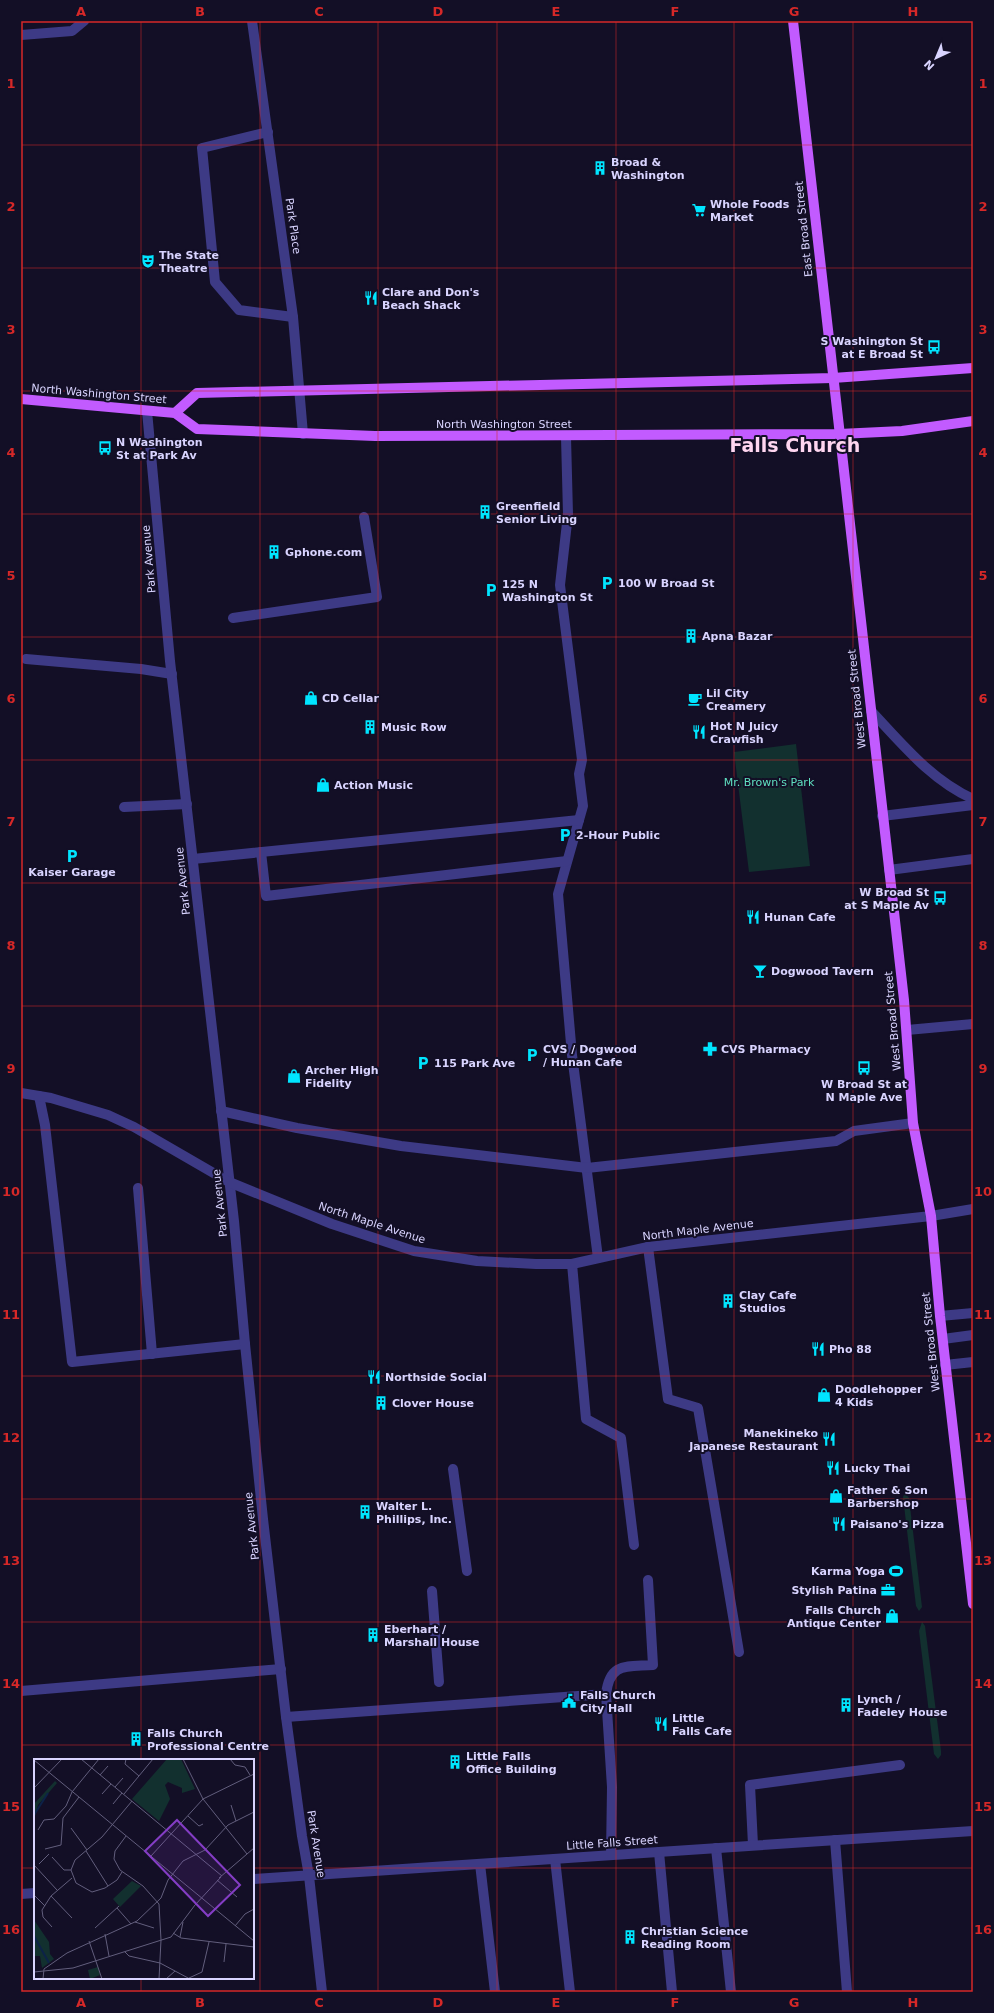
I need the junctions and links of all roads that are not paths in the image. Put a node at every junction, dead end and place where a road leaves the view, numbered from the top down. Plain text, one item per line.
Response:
1 (84, 21) edge
2 (252, 21) edge
3 (793, 21) edge
4 (21, 35) edge
5 (268, 132) junction
6 (293, 317) junction
7 (973, 368) edge
8 (833, 378) junction
9 (299, 390) junction
10 (23, 401) edge
11 (147, 411) junction
12 (175, 413) junction
13 (973, 421) edge
14 (303, 434) junction
15 (839, 434) junction
16 (566, 437) junction
17 (364, 517) dead end
18 (233, 618) dead end
19 (26, 659) dead end
20 (172, 674) junction
21 (871, 711) junction
22 (973, 799) edge
23 (187, 804) junction
24 (973, 805) edge
25 (124, 807) dead end
26 (882, 816) junction
27 (579, 820) junction
28 (261, 852) junction
29 (193, 859) junction
30 (973, 859) edge
31 (567, 861) junction
32 (889, 870) junction
33 (973, 1024) edge
34 (907, 1030) junction
35 (21, 1093) edge
36 (39, 1096) junction
37 (222, 1112) junction
38 (914, 1124) junction
39 (587, 1168) junction
40 (229, 1182) junction
41 (138, 1188) dead end
42 (973, 1209) edge
43 (931, 1216) junction
44 (648, 1247) junction
45 (598, 1258) junction
46 (572, 1264) junction
47 (973, 1313) edge
48 (940, 1316) junction
49 (973, 1335) edge
50 (942, 1339) junction
51 (245, 1344) junction
52 (152, 1354) junction
53 (973, 1362) edge
54 (946, 1365) junction
55 (453, 1469) dead end
56 (634, 1545) dead end
57 (467, 1571) dead end
58 (648, 1580) dead end
59 (432, 1591) dead end
60 (973, 1604) edge
61 (739, 1652) dead end
62 (280, 1669) junction
63 (439, 1682) dead end
64 (21, 1691) edge
65 (606, 1694) junction
66 (286, 1717) junction
67 (900, 1765) dead end
68 (973, 1831) edge
69 (835, 1840) junction
70 (753, 1845) junction
71 (716, 1848) junction
72 (659, 1852) junction
73 (611, 1855) junction
74 (555, 1859) junction
75 (480, 1864) junction
76 (309, 1876) junction
77 (254, 1879) edge
78 (34, 1893) edge
79 (21, 1894) edge
80 (322, 1992) edge
81 (495, 1992) edge
82 (570, 1992) edge
83 (672, 1992) edge
84 (731, 1992) edge
85 (847, 1992) edge

1 - 4 street
2 - 5 street, Park Place
3 - 8 main road, East Broad Street
5 - 6 street, Park Place
5 - 6 street
6 - 9 street, Park Place
7 - 8 main road, North Washington Street
8 - 9 main road, North Washington Street
8 - 15 main road, East Broad Street
9 - 12 main road, North Washington Street
9 - 14 street, Park Place
10 - 11 main road, North Washington Street
11 - 12 main road, North Washington Street
11 - 20 street, Park Avenue
12 - 14 main road, North Washington Street
13 - 15 main road, North Washington Street
14 - 16 main road, North Washington Street
15 - 16 main road, North Washington Street
15 - 21 main road, West Broad Street
16 - 27 street
17 - 18 street
19 - 20 street
20 - 23 street, Park Avenue
21 - 22 street
21 - 26 main road, West Broad Street
23 - 25 street
23 - 29 street, Park Avenue
24 - 26 street
26 - 32 main road, West Broad Street
27 - 28 street
27 - 31 street
28 - 29 street
28 - 31 street
29 - 37 street, Park Avenue
30 - 32 street
31 - 39 street
32 - 34 main road, West Broad Street
33 - 34 street
34 - 38 main road, West Broad Street
35 - 36 street, North Maple Avenue
36 - 40 street, North Maple Avenue
36 - 52 street
37 - 39 street
37 - 40 street, Park Avenue
38 - 39 street
38 - 43 main road, West Broad Street
39 - 45 street
40 - 46 street, North Maple Avenue
40 - 51 street, Park Avenue
41 - 52 street
42 - 43 street, North Maple Avenue
43 - 44 street, North Maple Avenue
43 - 48 main road, West Broad Street
44 - 45 street, North Maple Avenue
44 - 61 street
45 - 46 street, North Maple Avenue
46 - 56 street
47 - 48 street
48 - 50 main road, West Broad Street
49 - 50 street
50 - 54 main road, West Broad Street
51 - 52 street
51 - 62 street, Park Avenue
53 - 54 street
54 - 60 main road, West Broad Street
55 - 57 street
58 - 65 street
59 - 63 street
62 - 64 street
62 - 66 street, Park Avenue
65 - 66 street
65 - 73 street
66 - 76 street, Park Avenue
67 - 70 street
68 - 69 street, Little Falls Street
69 - 70 street, Little Falls Street
69 - 85 street
70 - 71 street, Little Falls Street
71 - 72 street, Little Falls Street
71 - 84 street
72 - 73 street, Little Falls Street
72 - 83 street
73 - 74 street, Little Falls Street
74 - 75 street, Little Falls Street
74 - 82 street
75 - 76 street, Little Falls Street
75 - 81 street
76 - 77 street, Little Falls Street
76 - 80 street, Park Avenue
78 - 79 street

